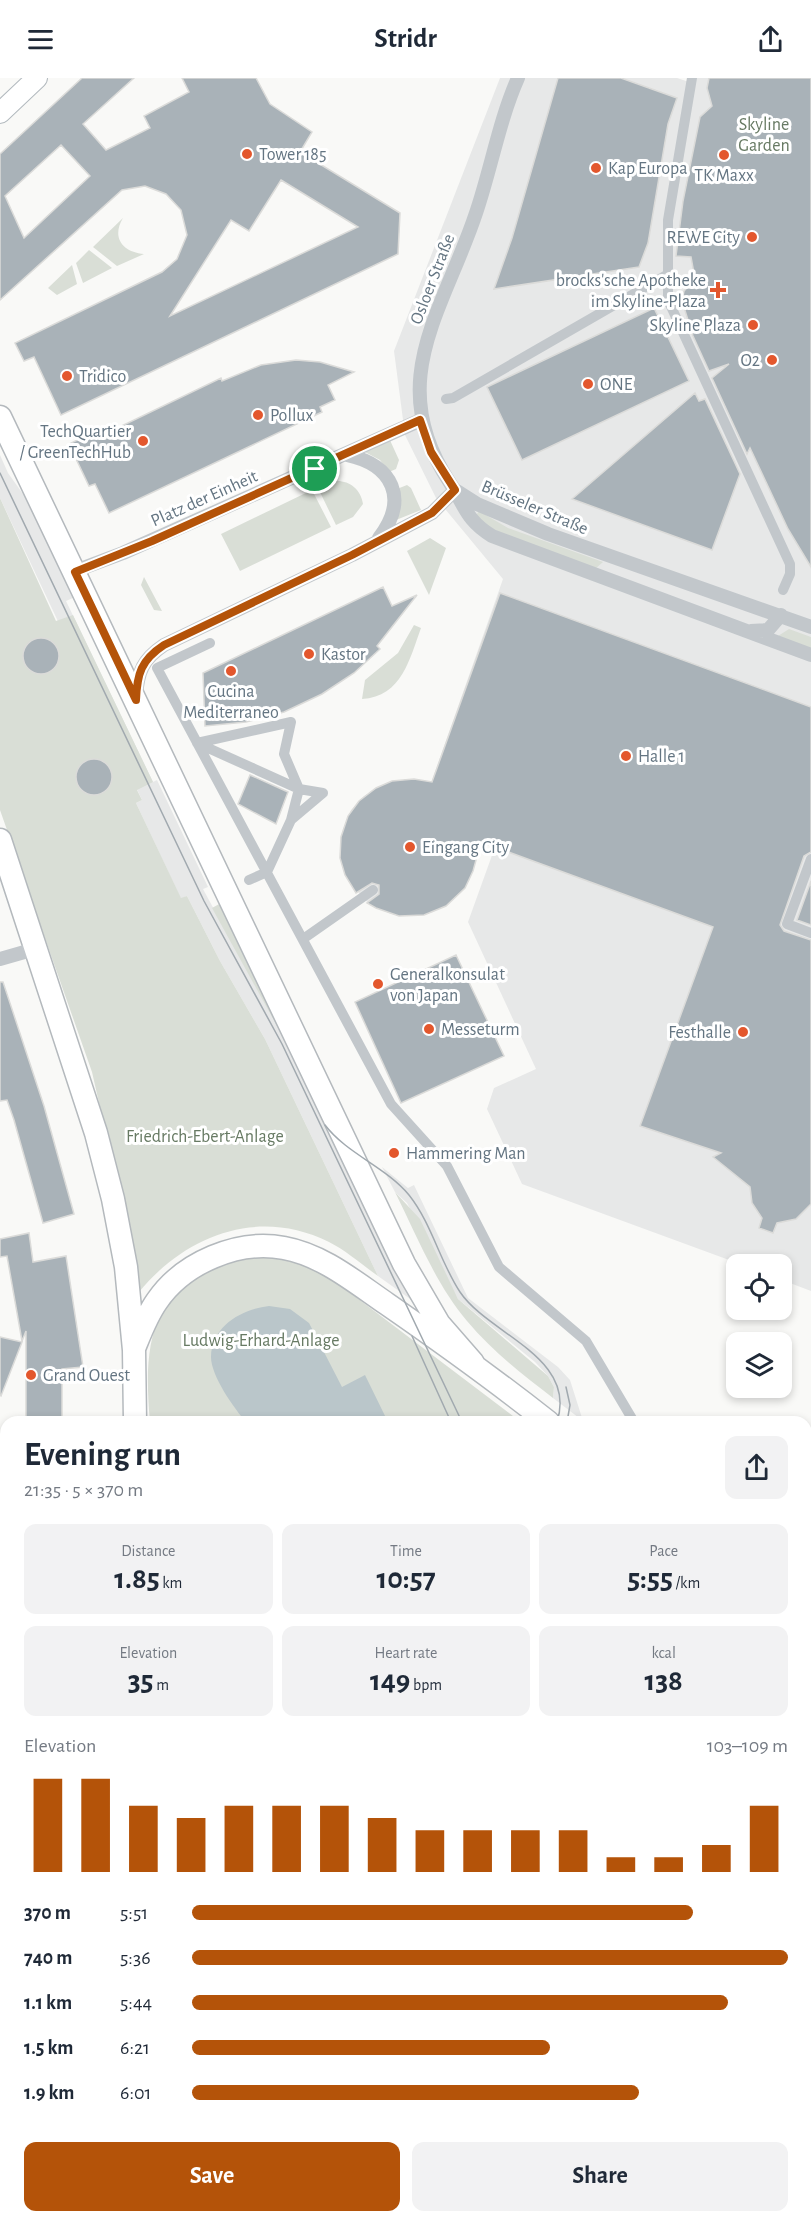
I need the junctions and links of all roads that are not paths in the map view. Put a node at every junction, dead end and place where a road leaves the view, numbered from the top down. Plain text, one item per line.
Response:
1 (37, 78) edge
2 (518, 78) edge
3 (692, 78) edge
4 (0, 113) edge
5 (670, 273) junction
6 (446, 399) dead end
7 (0, 417) edge
8 (420, 420) junction
9 (346, 455) junction
10 (455, 490) junction
11 (376, 542) junction
12 (75, 572) junction
13 (783, 590) dead end
14 (781, 615) junction
15 (811, 627) edge
16 (743, 629) junction
17 (210, 643) dead end
18 (811, 655) edge
19 (136, 700) junction
20 (196, 744) junction
21 (299, 789) junction
22 (291, 820) junction
23 (2, 853) edge
24 (811, 860) edge
25 (267, 872) junction
26 (249, 880) dead end
27 (373, 890) dead end
28 (811, 933) edge
29 (303, 939) junction
30 (35, 949) junction
31 (0, 959) edge
32 (134, 1350) junction
33 (473, 1363) junction
34 (135, 1416) edge
35 (540, 1416) edge
36 (630, 1416) edge

1 - 4 main road
2 - 8 street, Osloer Straße
3 - 5 street
5 - 6 street
5 - 13 street
7 - 12 main road
8 - 9 street, Platz der Einheit
8 - 10 street, Osloer Straße
9 - 11 street
9 - 12 street, Platz der Einheit
10 - 11 street
10 - 14 street, Brüsseler Straße
10 - 16 street, Brüsseler Straße
11 - 19 street
12 - 19 main road
14 - 15 street, Brüsseler Straße
14 - 16 street
16 - 18 street, Brüsseler Straße
17 - 20 street
19 - 33 main road
20 - 21 street
20 - 21 street
20 - 25 street
21 - 22 street
21 - 22 street
22 - 25 street
23 - 30 main road
24 - 28 street
25 - 26 street
25 - 29 street
27 - 29 street
29 - 36 street
30 - 31 street
30 - 32 main road
32 - 33 main road
32 - 34 main road
33 - 35 main road

